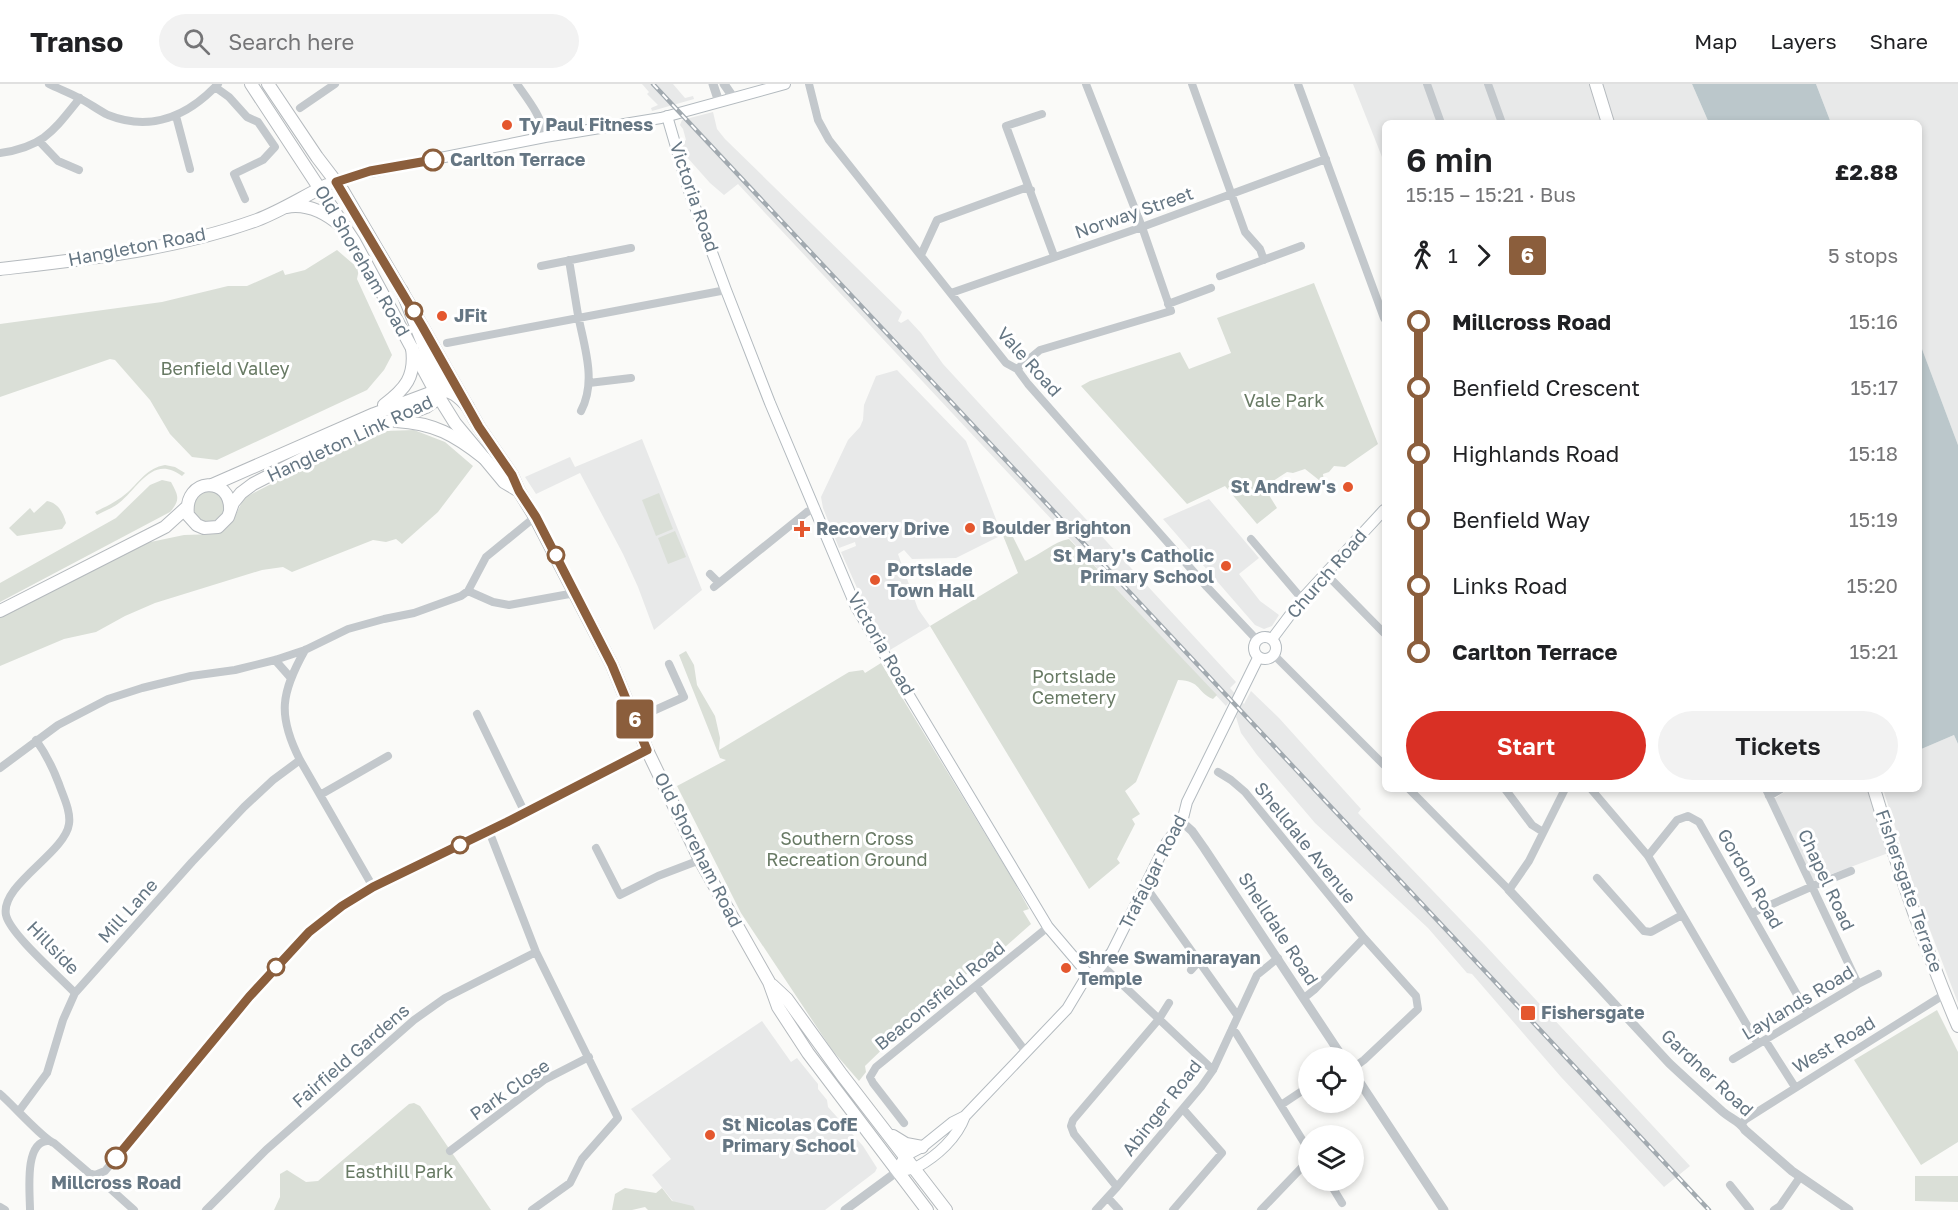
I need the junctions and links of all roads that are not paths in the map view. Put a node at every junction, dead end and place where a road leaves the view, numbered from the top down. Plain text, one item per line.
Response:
1 (50, 84) edge
2 (251, 84) edge
3 (268, 84) edge
4 (335, 84) edge
5 (517, 84) edge
6 (713, 84) edge
7 (724, 84) edge
8 (785, 84) edge
9 (809, 84) edge
10 (1086, 84) edge
11 (1192, 84) edge
12 (1298, 84) edge
13 (1427, 84) edge
14 (1488, 84) edge
15 (1596, 84) edge
16 (216, 85) edge
17 (80, 98) junction
18 (733, 98) junction
19 (719, 102) junction
20 (300, 108) dead end
21 (1042, 114) dead end
22 (176, 116) junction
23 (668, 116) junction
24 (1440, 120) edge
25 (1501, 120) edge
26 (1607, 120) edge
27 (545, 138) junction
28 (40, 142) junction
29 (0, 153) edge
30 (1326, 159) junction
31 (190, 169) dead end
32 (79, 170) dead end
33 (336, 182) junction
34 (320, 188) junction
35 (1030, 190) junction
36 (1232, 194) junction
37 (245, 199) dead end
38 (279, 209) junction
39 (1142, 227) junction
40 (354, 241) junction
41 (1301, 246) dead end
42 (631, 248) dead end
43 (921, 255) junction
44 (1054, 256) junction
45 (569, 260) junction
46 (1264, 260) junction
47 (541, 266) dead end
48 (0, 269) edge
49 (1220, 276) dead end
50 (1211, 288) dead end
51 (726, 290) junction
52 (402, 291) junction
53 (951, 293) junction
54 (1169, 308) junction
55 (1382, 313) edge
56 (578, 318) junction
57 (447, 343) dead end
58 (412, 348) junction
59 (1017, 369) junction
60 (631, 378) dead end
61 (589, 383) junction
62 (439, 393) junction
63 (468, 407) junction
64 (581, 411) dead end
65 (374, 414) junction
66 (390, 421) junction
67 (484, 458) junction
68 (212, 485) junction
69 (519, 491) junction
70 (187, 507) junction
71 (816, 508) junction
72 (230, 512) junction
73 (1382, 512) edge
74 (536, 517) junction
75 (197, 525) junction
76 (165, 527) junction
77 (1251, 539) dead end
78 (1325, 573) junction
79 (710, 574) dead end
80 (468, 591) junction
81 (575, 593) junction
82 (1302, 599) junction
83 (0, 611) edge
84 (1382, 631) edge
85 (1272, 639) junction
86 (1257, 640) junction
87 (305, 650) junction
88 (1274, 655) junction
89 (1258, 657) junction
90 (275, 660) junction
91 (669, 664) dead end
92 (290, 677) junction
93 (477, 714) dead end
94 (635, 719) junction
95 (36, 740) junction
96 (647, 750) junction
97 (388, 756) dead end
98 (300, 760) junction
99 (1382, 763) edge
100 (0, 768) edge
101 (1218, 772) dead end
102 (1412, 792) edge
103 (1507, 792) edge
104 (1563, 792) edge
105 (1594, 792) edge
106 (1875, 792) edge
107 (1767, 793) edge
108 (320, 795) junction
109 (525, 813) junction
110 (1182, 822) junction
111 (489, 831) junction
112 (1543, 832) junction
113 (596, 848) dead end
114 (1648, 856) junction
115 (700, 860) junction
116 (1851, 871) dead end
117 (1597, 878) dead end
118 (1813, 886) junction
119 (373, 887) junction
120 (1509, 890) junction
121 (1151, 894) dead end
122 (1752, 913) junction
123 (1682, 915) junction
124 (1048, 927) junction
125 (1364, 938) junction
126 (536, 952) junction
127 (1278, 958) junction
128 (1199, 961) junction
129 (1191, 970) dead end
130 (1108, 971) dead end
131 (1088, 974) junction
132 (1878, 974) dead end
133 (769, 982) junction
134 (1858, 984) junction
135 (976, 987) junction
136 (75, 993) junction
137 (1945, 994) junction
138 (1304, 998) junction
139 (1169, 1003) dead end
140 (1808, 1014) junction
141 (1237, 1015) junction
142 (1160, 1019) junction
143 (1958, 1026) edge
144 (1232, 1029) junction
145 (1761, 1042) junction
146 (1336, 1047) edge
147 (1026, 1052) junction
148 (589, 1057) junction
149 (1733, 1059) dead end
150 (1364, 1060) edge
151 (1213, 1070) junction
152 (1364, 1087) edge
153 (1794, 1087) junction
154 (0, 1094) edge
155 (1298, 1094) edge
156 (1281, 1105) junction
157 (1183, 1109) junction
158 (19, 1111) junction
159 (965, 1116) junction
160 (904, 1124) dead end
161 (1741, 1124) junction
162 (887, 1133) junction
163 (1298, 1133) edge
164 (47, 1141) junction
165 (922, 1147) junction
166 (450, 1151) dead end
167 (905, 1156) junction
168 (915, 1168) junction
169 (898, 1171) junction
170 (1298, 1171) edge
171 (95, 1175) junction
172 (1800, 1177) junction
173 (1730, 1185) dead end
174 (1117, 1187) junction
175 (1335, 1191) edge
176 (1108, 1198) junction
177 (1342, 1203) dead end
178 (0, 1207) edge
179 (4, 1210) edge
180 (30, 1210) edge
181 (134, 1210) edge
182 (206, 1210) edge
183 (532, 1210) edge
184 (845, 1210) edge
185 (927, 1210) edge
186 (946, 1210) edge
187 (1096, 1210) edge
188 (1119, 1210) edge
189 (1173, 1210) edge
190 (1261, 1210) edge
191 (1444, 1210) edge
192 (1750, 1210) edge
193 (1774, 1210) edge
194 (1849, 1210) edge

1 - 17 street
2 - 34 main road, Old Shoreham Road
3 - 33 main road, Old Shoreham Road
4 - 20 street
5 - 27 street
6 - 19 street
7 - 18 street
8 - 18 main road
9 - 43 street, Vale Road
10 - 39 street
11 - 36 street
12 - 30 street
13 - 24 street
14 - 25 street
15 - 26 main road
16 - 22 street
16 - 37 street
17 - 22 street
17 - 28 street
18 - 19 main road
19 - 23 main road
21 - 35 street
22 - 31 street
23 - 27 main road
23 - 51 main road, Victoria Road
27 - 33 main road
28 - 29 street
28 - 32 street
30 - 36 street, Norway Street
30 - 55 street
33 - 34 main road, Hangleton Road
33 - 52 main road, Old Shoreham Road
34 - 38 main road, Hangleton Road
34 - 40 main road, Old Shoreham Road
35 - 43 street
35 - 44 street
36 - 39 street, Norway Street
36 - 46 street
38 - 40 main road
38 - 48 main road, Hangleton Road
39 - 44 street, Norway Street
39 - 54 street
40 - 58 main road, Old Shoreham Road
41 - 46 street
42 - 45 street
43 - 53 street, Vale Road
44 - 53 street, Norway Street
45 - 47 street
45 - 56 street
46 - 49 street
50 - 54 street
51 - 56 street
51 - 71 main road, Victoria Road
52 - 62 main road, Hangleton Link Road
52 - 63 main road, Old Shoreham Road
53 - 59 street, Vale Road
54 - 59 street
56 - 57 street
56 - 61 street
58 - 62 main road, Old Shoreham Road
58 - 65 main road
59 - 86 street, Vale Road
60 - 61 street
61 - 64 street
62 - 63 main road, Hangleton Link Road
62 - 65 main road, Hangleton Link Road
62 - 66 main road, Hangleton Link Road
62 - 67 main road, Old Shoreham Road
63 - 69 main road, Old Shoreham Road
65 - 68 main road, Hangleton Link Road
66 - 67 main road
66 - 72 main road, Hangleton Link Road
67 - 69 main road, Old Shoreham Road
68 - 70 main road
68 - 72 main road
69 - 74 main road, Old Shoreham Road
70 - 75 main road
70 - 76 main road
71 - 79 street
71 - 124 main road, Victoria Road
72 - 75 main road
73 - 78 main road, Church Road
74 - 80 street
74 - 81 main road, Old Shoreham Road
75 - 76 main road
76 - 83 main road
77 - 82 street
78 - 82 main road, Church Road
78 - 84 street
80 - 81 street
80 - 87 street
81 - 94 main road, Old Shoreham Road
82 - 85 main road, Church Road
85 - 86 main road
85 - 88 main road
86 - 89 main road
87 - 90 street
87 - 92 street
88 - 89 main road
88 - 99 street
89 - 110 main road, Trafalgar Road
90 - 92 street
90 - 95 street
91 - 94 street
92 - 98 street
93 - 109 street
94 - 96 main road, Old Shoreham Road
95 - 100 street
95 - 136 street, Hillside
96 - 109 street
96 - 115 main road, Old Shoreham Road
97 - 108 street
98 - 108 street
98 - 136 street, Mill Lane
101 - 125 street, Shelldale Avenue
102 - 120 street
103 - 112 street
104 - 112 street
105 - 114 street
106 - 137 main road, Fishersgate Terrace
107 - 118 street, Chapel Road
108 - 119 street
109 - 111 street
110 - 127 street, Shelldale Road
110 - 131 main road, Trafalgar Road
111 - 119 street
111 - 126 street
112 - 120 street
113 - 115 street
114 - 122 street, Gordon Road
114 - 123 street
115 - 133 main road, Old Shoreham Road
116 - 118 street
117 - 123 street
118 - 122 street
118 - 134 street, Chapel Road
119 - 171 street
120 - 161 street, Gardner Road
121 - 128 street
122 - 140 street, Gordon Road
123 - 145 street
124 - 131 main road, Victoria Road
124 - 135 street, Beaconsfield Road
125 - 138 street
125 - 150 street, Shelldale Avenue
126 - 148 street
126 - 182 street, Fairfield Gardens
127 - 138 street, Shelldale Road
127 - 141 street, Abinger Road
128 - 129 street
128 - 141 street
130 - 142 street
131 - 147 main road, Trafalgar Road
132 - 134 street, Laylands Road
133 - 162 main road, Old Shoreham Road
133 - 169 main road, Old Shoreham Road
134 - 140 street, Laylands Road
135 - 147 street
135 - 160 street, Beaconsfield Road
136 - 158 street, Mill Lane
137 - 143 main road, Fishersgate Terrace
137 - 153 street, West Road
138 - 146 street, Shelldale Road
139 - 142 street
140 - 145 street, Laylands Road
141 - 144 street, Abinger Road
142 - 151 street
142 - 174 street
144 - 151 street, Abinger Road
144 - 156 street
145 - 149 street, Laylands Road
145 - 153 street
147 - 159 main road, Trafalgar Road
148 - 166 street, Park Close
148 - 183 street
151 - 157 street, Abinger Road
152 - 191 street
153 - 161 street, West Road
154 - 158 street
155 - 156 street
156 - 163 street
157 - 174 street, Abinger Road
157 - 189 street
158 - 164 street
159 - 165 main road, Trafalgar Road
159 - 168 main road, Trafalgar Road
161 - 172 street, Gardner Road
162 - 165 main road
162 - 167 main road, Old Shoreham Road
164 - 171 street
164 - 180 street
165 - 167 main road, Trafalgar Road
167 - 168 main road, Old Shoreham Road
167 - 169 main road
168 - 169 main road, Trafalgar Road
168 - 186 main road, Old Shoreham Road
169 - 184 street
169 - 185 main road, Old Shoreham Road
170 - 190 street
171 - 181 street
172 - 193 street
172 - 194 street, Gardner Road
173 - 192 street
174 - 176 street, Abinger Road
175 - 177 street
176 - 187 street, Abinger Road
176 - 188 street
178 - 179 street

